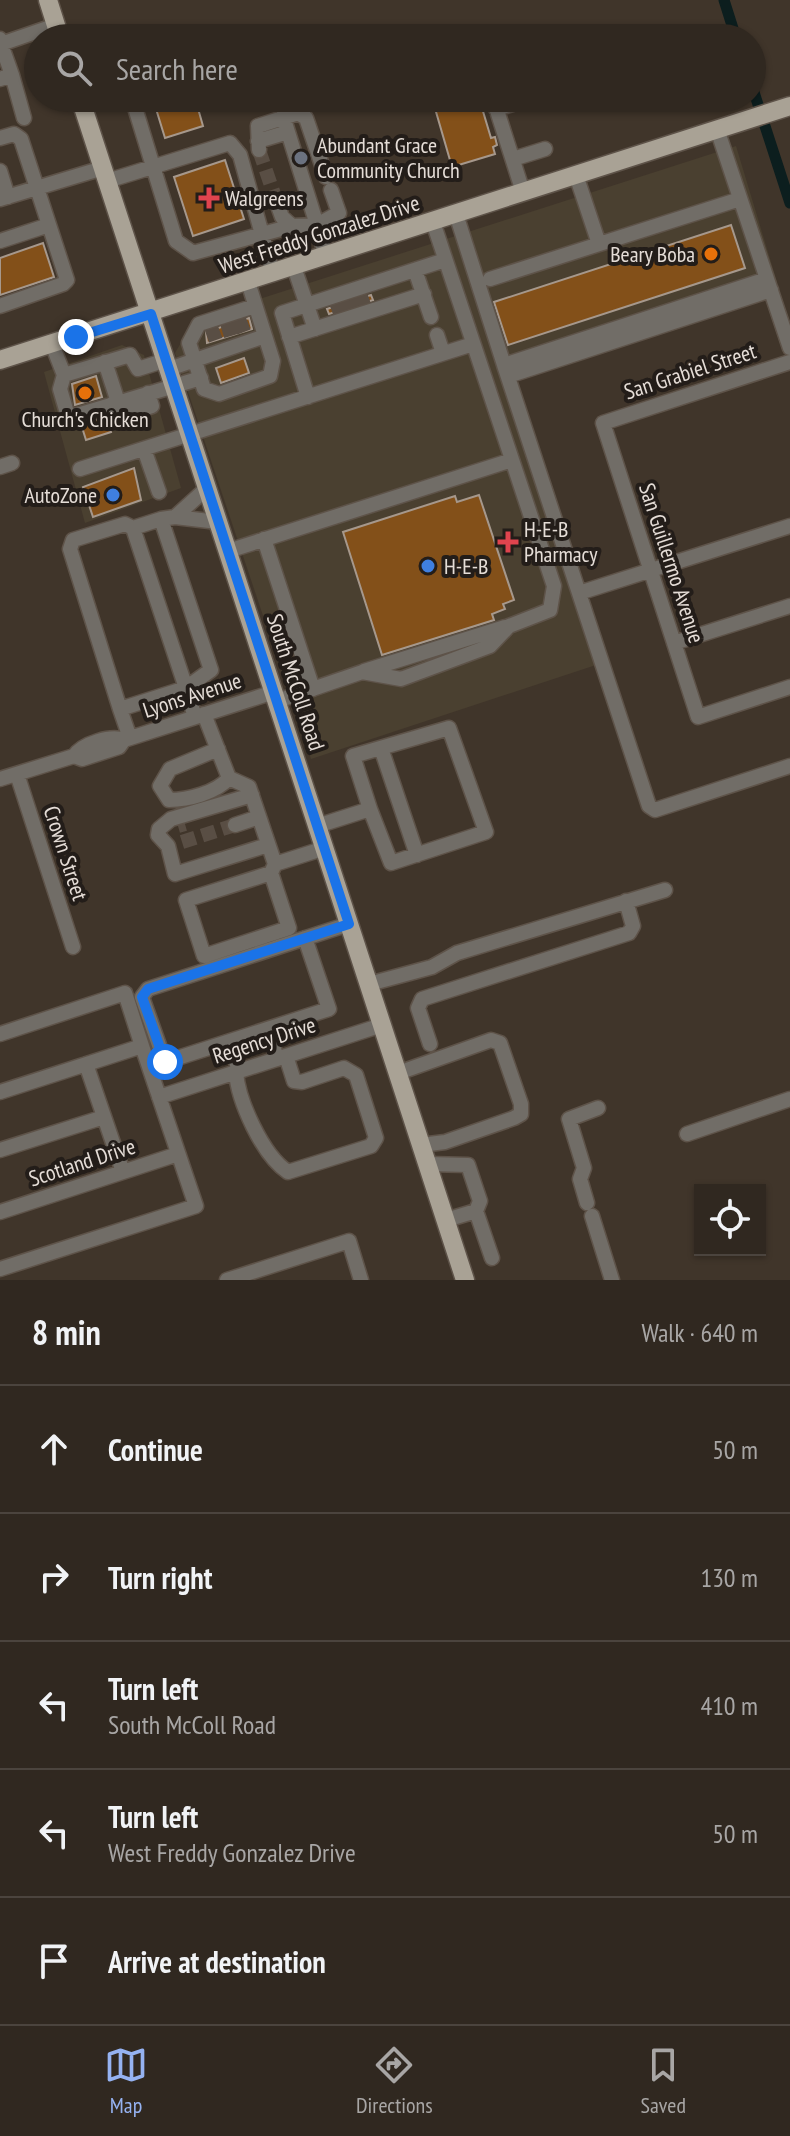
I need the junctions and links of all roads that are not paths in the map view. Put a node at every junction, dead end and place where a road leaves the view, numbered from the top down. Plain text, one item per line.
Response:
1 (48, 0) edge
2 (56, 24) edge
3 (24, 37) edge
4 (1, 41) edge
5 (6, 77) edge
6 (783, 108) edge
7 (84, 112) edge
8 (136, 112) edge
9 (497, 112) edge
10 (283, 116) junction
11 (24, 118) dead end
12 (717, 129) junction
13 (288, 132) junction
14 (0, 138) edge
15 (545, 149) dead end
16 (319, 155) junction
17 (513, 159) junction
18 (297, 162) junction
19 (154, 167) junction
20 (0, 171) edge
21 (105, 174) junction
22 (576, 175) junction
23 (37, 188) junction
24 (523, 192) junction
25 (4, 198) edge
26 (740, 199) junction
27 (277, 203) tunnel mouth
28 (456, 214) junction
29 (433, 222) junction
30 (49, 225) junction
31 (317, 225) junction
32 (292, 226) junction
33 (261, 234) junction
34 (0, 241) edge
35 (599, 244) junction
36 (326, 257) junction
37 (445, 260) junction
38 (294, 267) junction
39 (415, 270) junction
40 (273, 274) junction
41 (389, 278) junction
42 (490, 279) dead end
43 (248, 282) junction
44 (769, 284) junction
45 (229, 289) junction
46 (424, 294) junction
47 (202, 297) junction
48 (398, 302) junction
49 (350, 304) junction
50 (307, 305) junction
51 (0, 306) edge
52 (255, 306) junction
53 (151, 314) junction
54 (431, 317) dead end
55 (235, 328) junction
56 (315, 329) junction
57 (214, 335) junction
58 (437, 335) dead end
59 (265, 336) junction
60 (289, 337) junction
61 (52, 344) junction
62 (473, 344) junction
63 (790, 348) edge
64 (443, 353) junction
65 (0, 360) edge
66 (195, 360) junction
67 (105, 362) junction
68 (790, 362) edge
69 (138, 369) junction
70 (506, 371) junction
71 (169, 372) junction
72 (64, 375) junction
73 (201, 378) junction
74 (147, 394) junction
75 (308, 397) junction
76 (115, 403) junction
77 (603, 423) joint
78 (190, 435) junction
79 (144, 449) junction
80 (512, 460) junction
81 (80, 469) dead end
82 (207, 488) junction
83 (159, 492) dead end
84 (168, 518) junction
85 (218, 522) junction
86 (790, 526) edge
87 (133, 528) junction
88 (264, 539) junction
89 (228, 551) junction
90 (651, 570) junction
91 (579, 593) junction
92 (790, 606) edge
93 (674, 643) junction
94 (790, 687) edge
95 (186, 688) junction
96 (313, 689) junction
97 (275, 696) junction
98 (120, 709) junction
99 (200, 716) junction
100 (127, 739) junction
101 (381, 748) junction
102 (218, 749) junction
103 (790, 766) edge
104 (17, 774) junction
105 (229, 778) junction
106 (0, 779) edge
107 (252, 795) junction
108 (236, 800) junction
109 (370, 809) junction
110 (259, 817) junction
111 (175, 824) junction
112 (235, 825) tunnel mouth
113 (317, 826) junction
114 (268, 845) junction
115 (325, 848) junction
116 (417, 855) junction
117 (273, 869) junction
118 (665, 890) dead end
119 (626, 901) junction
120 (349, 924) junction
121 (305, 938) junction
122 (73, 947) dead end
123 (432, 967) junction
124 (369, 984) junction
125 (441, 993) junction
126 (382, 1025) junction
127 (268, 1029) junction
128 (0, 1034) edge
129 (230, 1042) junction
130 (430, 1044) dead end
131 (142, 1046) junction
132 (281, 1057) junction
133 (86, 1064) junction
134 (237, 1072) junction
135 (398, 1073) junction
136 (0, 1092) edge
137 (159, 1097) junction
138 (790, 1099) edge
139 (598, 1108) dead end
140 (104, 1117) junction
141 (687, 1134) dead end
142 (421, 1145) junction
143 (0, 1150) edge
144 (178, 1154) junction
145 (428, 1164) junction
146 (123, 1172) junction
147 (476, 1211) junction
148 (0, 1212) edge
149 (446, 1220) junction
150 (492, 1258) dead end
151 (0, 1269) edge
152 (227, 1280) edge
153 (361, 1280) edge
154 (465, 1280) edge
155 (612, 1280) edge

1 - 2 main road
3 - 4 street
4 - 5 street
5 - 11 street
6 - 12 main road, West Freddy Gonzalez Drive
7 - 21 main road, South McColl Road
8 - 19 street
9 - 17 street
10 - 13 street
10 - 13 street
10 - 16 street
12 - 22 main road, West Freddy Gonzalez Drive
12 - 26 street
13 - 18 street
14 - 23 street
15 - 17 street
16 - 18 street
16 - 31 street
17 - 24 street
18 - 31 street
19 - 21 street
19 - 33 street
19 - 33 street
20 - 25 street
21 - 23 street
21 - 53 main road, South McColl Road
22 - 24 main road, West Freddy Gonzalez Drive
22 - 35 street
23 - 25 street
23 - 30 street
24 - 28 main road, West Freddy Gonzalez Drive
26 - 35 street
26 - 44 street
27 - 32 street
28 - 29 main road, West Freddy Gonzalez Drive
28 - 70 street
29 - 36 main road, West Freddy Gonzalez Drive
29 - 37 street
30 - 34 street
30 - 51 street
31 - 32 street
31 - 36 street
32 - 33 street
33 - 40 street
35 - 42 street
36 - 38 main road, West Freddy Gonzalez Drive
37 - 39 street
37 - 62 street
38 - 40 main road, West Freddy Gonzalez Drive
38 - 50 street
39 - 41 street
39 - 46 street
40 - 43 main road, West Freddy Gonzalez Drive
41 - 48 street
41 - 49 street
43 - 45 main road, West Freddy Gonzalez Drive
43 - 52 street
44 - 63 street
44 - 70 street
45 - 47 main road, West Freddy Gonzalez Drive
45 - 55 street
46 - 48 street
46 - 54 street
47 - 53 main road, West Freddy Gonzalez Drive
47 - 57 street
48 - 49 street
49 - 50 street
49 - 56 street
50 - 56 street
50 - 60 street
52 - 55 street
52 - 59 street
53 - 61 main road, West Freddy Gonzalez Drive
53 - 71 main road, South McColl Road
55 - 57 street
55 - 57 street
55 - 59 street
56 - 60 street
57 - 66 street
57 - 66 street
58 - 64 street
59 - 73 street
60 - 75 street
61 - 65 main road, West Freddy Gonzalez Drive
61 - 72 street
62 - 64 street
62 - 80 street
64 - 75 street
66 - 71 street
66 - 73 street
67 - 69 street
67 - 72 street
67 - 76 street
68 - 77 street, San Grabiel Street
69 - 71 street
69 - 74 street
70 - 91 street
71 - 73 street
71 - 74 street
71 - 78 main road, South McColl Road
72 - 76 street
74 - 76 street
75 - 78 street
77 - 90 street, San Guillermo Avenue
78 - 79 street
78 - 82 main road, South McColl Road
79 - 81 street
79 - 83 street
80 - 88 street
80 - 96 street, Lyons Avenue
82 - 84 street
82 - 85 main road, South McColl Road
84 - 85 street
84 - 87 street
84 - 95 street
85 - 89 main road, South McColl Road
86 - 90 street
87 - 95 street
87 - 98 street
88 - 89 street
88 - 96 street
89 - 97 main road, South McColl Road
90 - 91 street
90 - 93 street, San Guillermo Avenue
91 - 103 street
92 - 93 street
93 - 94 street, San Guillermo Avenue
95 - 98 street
95 - 99 street
96 - 97 street, Lyons Avenue
97 - 99 street, Lyons Avenue
97 - 113 main road, South McColl Road
98 - 100 street
99 - 100 street, Lyons Avenue
99 - 102 street
100 - 104 street, Lyons Avenue
101 - 109 street
101 - 116 street
101 - 116 street
102 - 105 street
102 - 105 street
104 - 106 street, Lyons Avenue
104 - 122 street, Crown Street
105 - 107 street
107 - 108 street
107 - 110 street
108 - 111 street
108 - 111 street
109 - 113 street
109 - 116 street
110 - 112 street
110 - 114 street
111 - 114 street
113 - 115 main road, South McColl Road
114 - 117 street
115 - 117 street
115 - 120 main road, South McColl Road
117 - 117 street
118 - 119 street
119 - 123 street
119 - 125 street
120 - 121 street
120 - 124 main road, South McColl Road
121 - 127 street
121 - 129 street
123 - 124 street
123 - 125 street
124 - 126 main road, South McColl Road
125 - 130 street
126 - 132 street, Regency Drive
126 - 135 main road, South McColl Road
127 - 129 street
127 - 132 street
128 - 131 street
129 - 134 street
131 - 133 street
131 - 137 street
132 - 134 street, Regency Drive
132 - 134 street
133 - 136 street
133 - 140 street
134 - 137 street, Regency Drive
135 - 142 main road, South McColl Road
135 - 142 street
137 - 144 street
138 - 141 street
139 - 155 street
140 - 143 street
140 - 146 street
142 - 145 main road, South McColl Road
144 - 146 street, Scotland Drive
144 - 151 street
145 - 147 street
145 - 149 main road, South McColl Road
146 - 148 street, Scotland Drive
147 - 149 street
147 - 150 street
149 - 154 main road, South McColl Road
152 - 153 street

